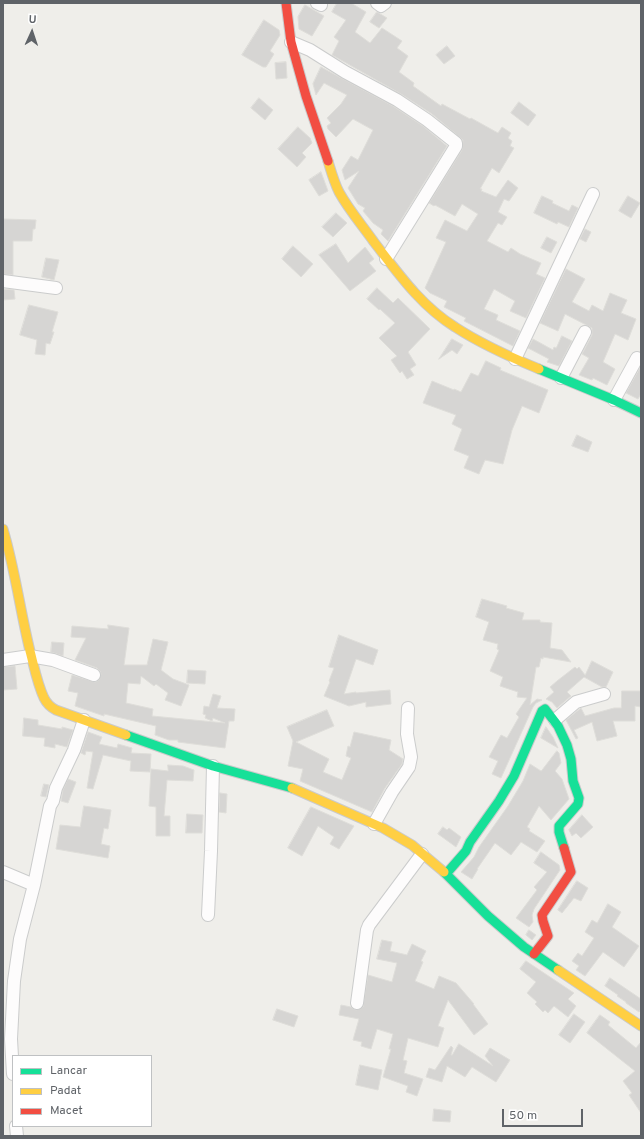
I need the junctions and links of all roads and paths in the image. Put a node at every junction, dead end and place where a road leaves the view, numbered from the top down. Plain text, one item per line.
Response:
1 (286, 3) edge
2 (377, 3) edge
3 (385, 3) edge
4 (291, 42) junction
5 (593, 194) dead end
6 (386, 259) junction
7 (3, 281) edge
8 (56, 288) dead end
9 (585, 332) dead end
10 (637, 358) dead end
11 (515, 359) junction
12 (561, 378) junction
13 (614, 400) junction
14 (641, 413) edge
15 (3, 529) edge
16 (30, 656) junction
17 (3, 660) edge
18 (94, 675) dead end
19 (604, 694) dead end
20 (408, 708) dead end
21 (84, 720) junction
22 (555, 720) junction
23 (213, 766) junction
24 (374, 824) junction
25 (422, 854) junction
26 (3, 872) edge
27 (446, 874) junction
28 (34, 885) junction
29 (208, 915) dead end
30 (534, 954) junction
31 (357, 1003) dead end
32 (641, 1026) edge
33 (12, 1062) edge

1 - 4 street
2 - 3 street
4 - 6 street
4 - 6 street
5 - 11 street
6 - 11 street
7 - 8 street
9 - 12 street
10 - 13 street
11 - 12 street
12 - 13 street
13 - 14 street
15 - 16 street
16 - 17 street
16 - 18 street
16 - 21 street
19 - 22 street
20 - 24 street
21 - 23 street
21 - 28 street
22 - 27 street
22 - 30 street
23 - 24 street
23 - 29 street
24 - 25 street
25 - 27 street
25 - 31 street
26 - 28 street
27 - 30 street
28 - 33 street
30 - 32 street

